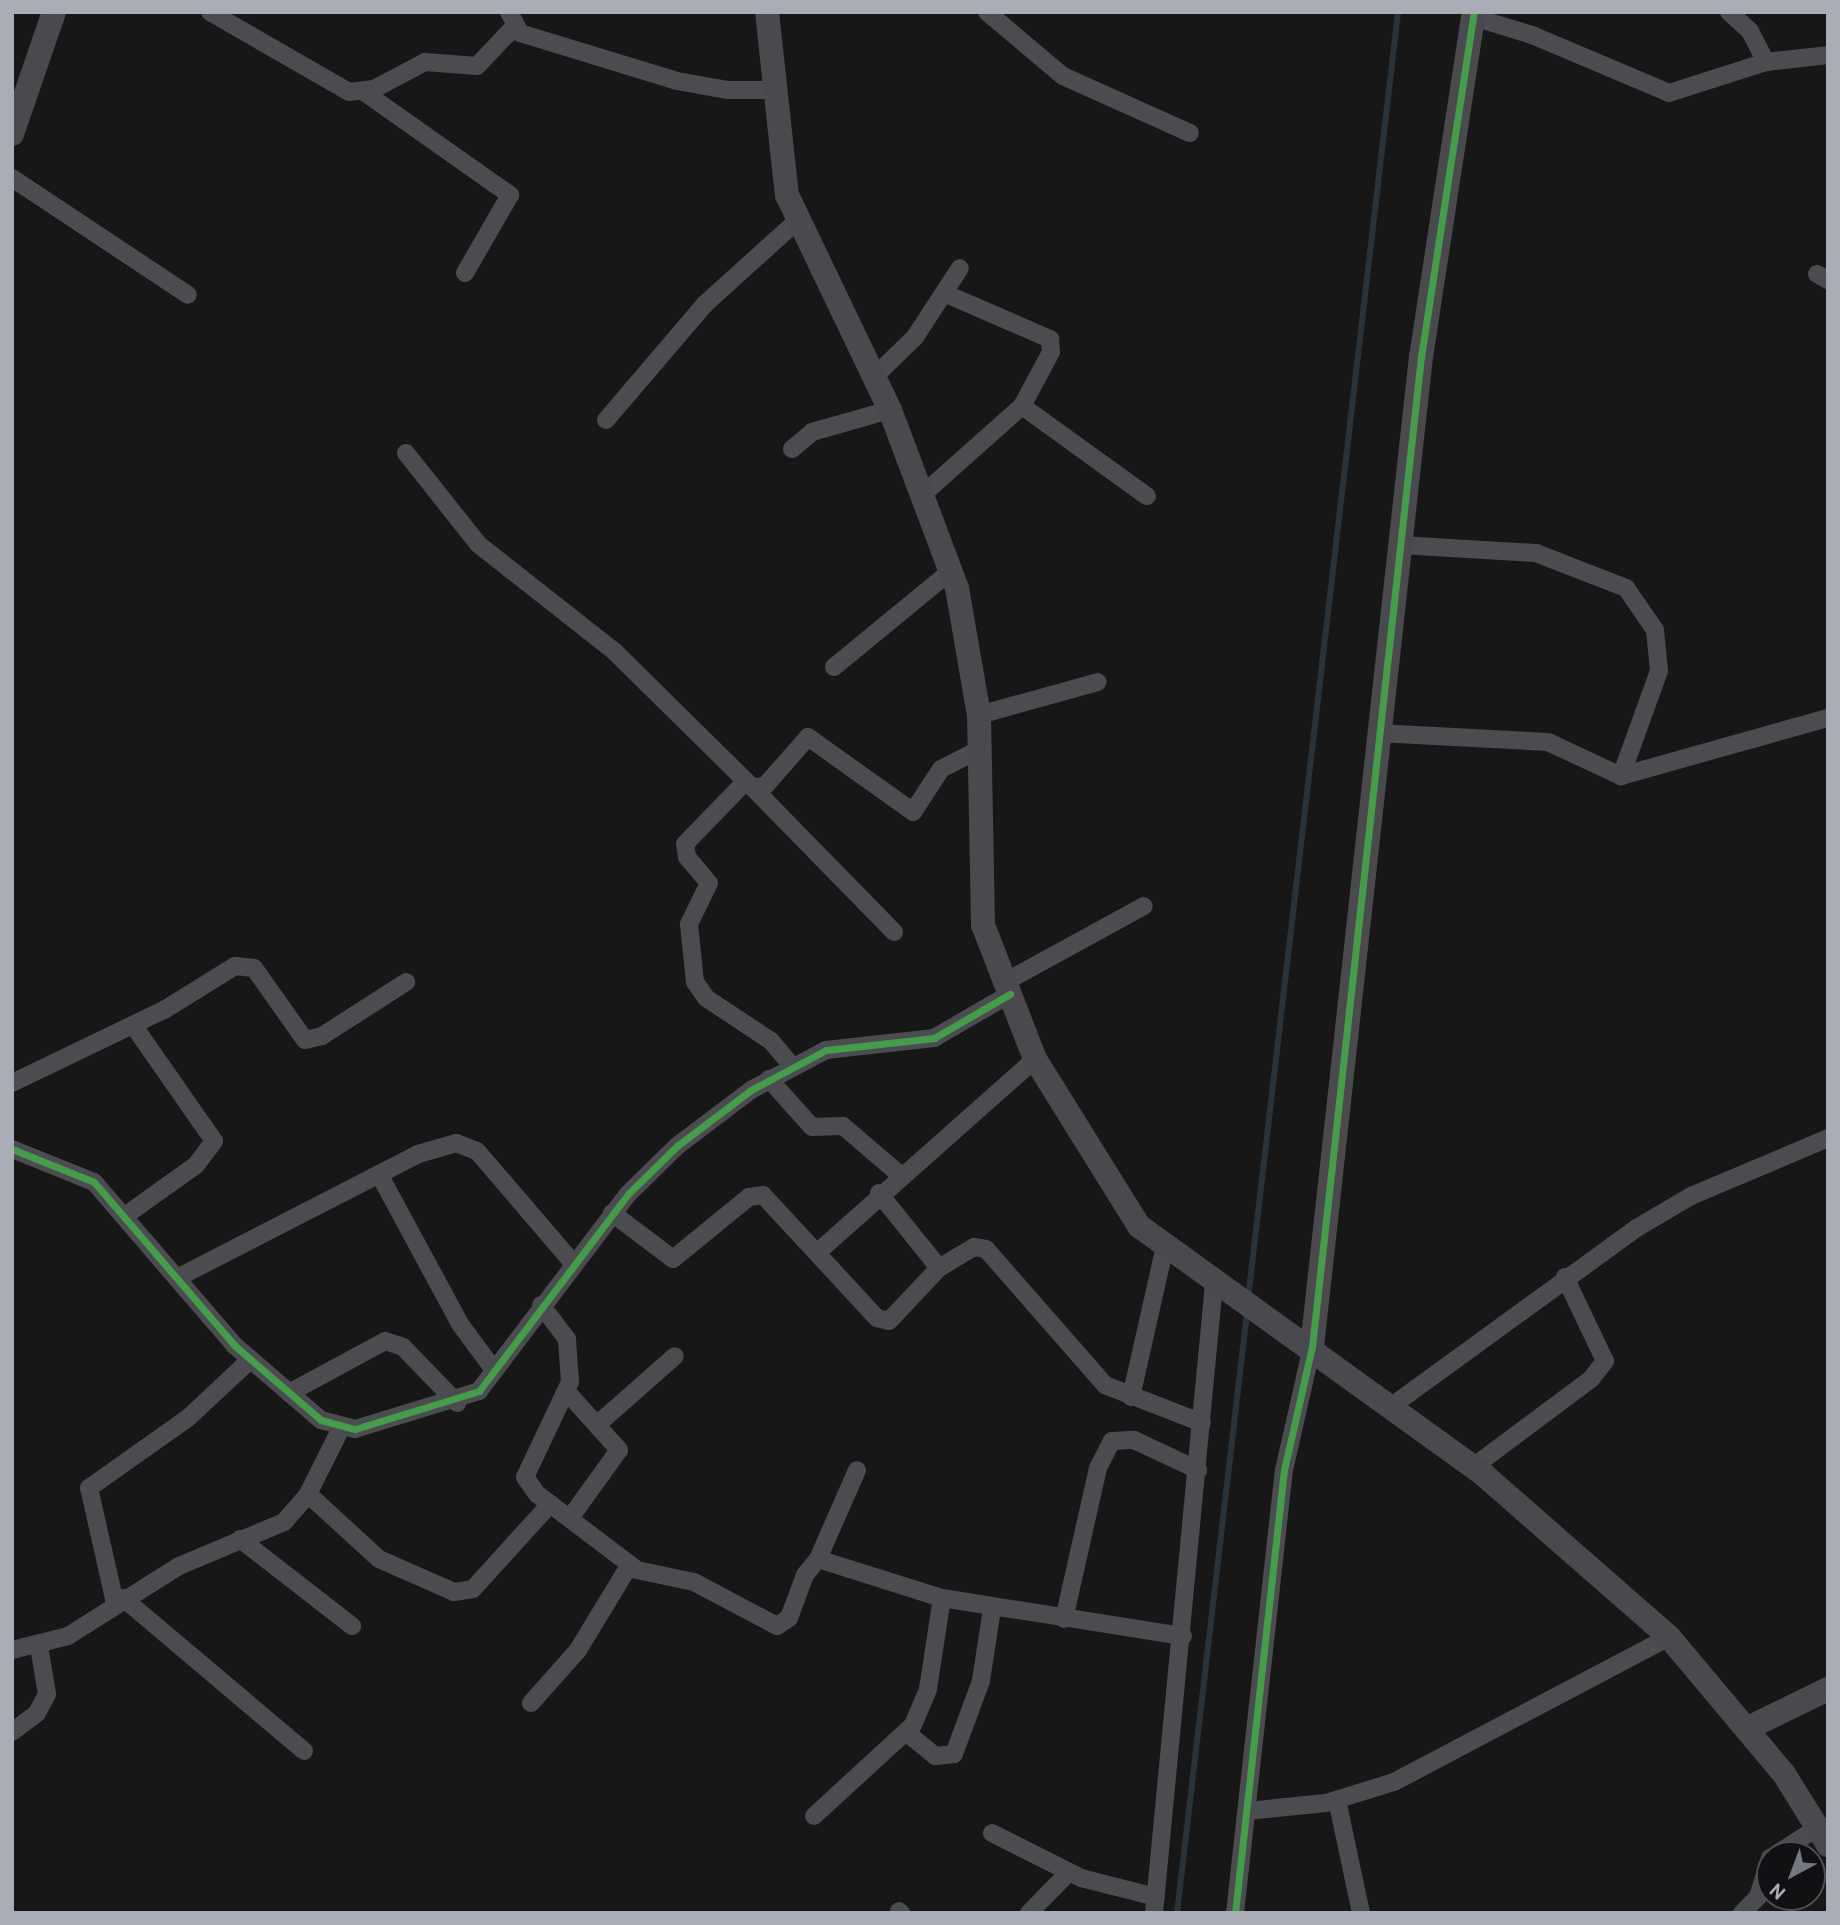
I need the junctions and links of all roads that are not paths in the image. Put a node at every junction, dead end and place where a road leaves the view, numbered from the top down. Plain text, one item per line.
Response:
1 (54, 12) edge
2 (210, 12) edge
3 (767, 12) edge
4 (987, 12) edge
5 (1729, 12) edge
6 (1474, 15) edge
7 (511, 20) edge
8 (1828, 55) edge
9 (1766, 62) junction
10 (775, 90) junction
11 (364, 92) junction
12 (1190, 133) dead end
13 (12, 134) edge
14 (12, 178) edge
15 (799, 219) junction
16 (960, 268) dead end
17 (465, 273) dead end
18 (944, 293) junction
19 (188, 295) dead end
20 (874, 377) junction
21 (1022, 406) junction
22 (890, 410) junction
23 (606, 420) dead end
24 (792, 449) dead end
25 (406, 453) dead end
26 (922, 495) junction
27 (1147, 496) dead end
28 (1401, 545) junction
29 (950, 571) junction
30 (834, 667) dead end
31 (1098, 682) dead end
32 (979, 715) junction
33 (1828, 718) edge
34 (1377, 733) junction
35 (980, 749) junction
36 (1621, 776) junction
37 (748, 785) junction
38 (1144, 906) dead end
39 (894, 932) dead end
40 (406, 982) dead end
41 (1007, 988) junction
42 (132, 1025) junction
43 (1035, 1059) junction
44 (792, 1066) junction
45 (769, 1079) junction
46 (12, 1083) edge
47 (1828, 1138) edge
48 (12, 1149) edge
49 (379, 1174) junction
50 (899, 1174) junction
51 (879, 1194) junction
52 (612, 1213) junction
53 (125, 1215) junction
54 (1165, 1246) junction
55 (819, 1251) junction
56 (573, 1263) junction
57 (939, 1268) junction
58 (1565, 1277) junction
59 (177, 1278) junction
60 (1219, 1287) junction
61 (541, 1305) junction
62 (1304, 1342) junction
63 (675, 1356) dead end
64 (250, 1360) junction
65 (495, 1370) junction
66 (567, 1392) junction
67 (289, 1393) junction
68 (1131, 1397) junction
69 (457, 1403) junction
70 (1389, 1408) junction
71 (599, 1423) junction
72 (1202, 1423) junction
73 (340, 1430) junction
74 (1473, 1467) junction
75 (857, 1470) dead end
76 (1198, 1470) junction
77 (307, 1494) junction
78 (550, 1504) junction
79 (570, 1518) junction
80 (240, 1539) junction
81 (818, 1559) junction
82 (629, 1566) junction
83 (942, 1598) junction
84 (119, 1601) junction
85 (992, 1608) junction
86 (1064, 1619) junction
87 (352, 1626) dead end
88 (1184, 1636) junction
89 (1669, 1637) junction
90 (39, 1646) junction
91 (12, 1650) edge
92 (1828, 1689) edge
93 (531, 1703) dead end
94 (1746, 1729) junction
95 (12, 1732) edge
96 (907, 1733) junction
97 (304, 1751) dead end
98 (1337, 1800) junction
99 (1247, 1811) junction
100 (814, 1816) dead end
101 (992, 1833) dead end
102 (1823, 1836) edge
103 (1068, 1873) junction
104 (1756, 1899) edge
105 (1155, 1905) edge
106 (1028, 1913) edge
107 (1235, 1913) edge
108 (1361, 1913) edge
109 (1742, 1913) edge

1 - 13 main road
2 - 11 street
3 - 10 main road
4 - 12 street
5 - 9 street
6 - 9 street
6 - 28 main road
7 - 10 street
7 - 11 street
8 - 9 street
10 - 15 main road
11 - 17 street
14 - 19 street
15 - 20 main road
15 - 23 street
16 - 18 street
18 - 20 street
18 - 21 street
20 - 22 main road
21 - 26 street
21 - 27 street
22 - 24 street
22 - 26 main road
25 - 37 street
26 - 29 main road
28 - 34 main road
28 - 36 street
29 - 30 street
29 - 32 main road
31 - 32 street
32 - 35 main road
33 - 36 street
34 - 36 street
34 - 62 main road
35 - 37 street
35 - 41 main road
37 - 39 street
37 - 44 street
38 - 41 street
40 - 42 street
41 - 43 main road
41 - 44 street
42 - 46 street
42 - 53 street
43 - 50 street
43 - 54 main road
44 - 45 street
45 - 50 street
45 - 52 street
47 - 58 street
48 - 53 street
49 - 56 street
49 - 59 street
49 - 65 street
50 - 51 street
51 - 55 street
51 - 57 street
52 - 55 street
52 - 56 street
53 - 59 street
54 - 60 main road
54 - 68 street
55 - 57 street
56 - 61 street
57 - 68 street
58 - 70 street
58 - 74 street
59 - 64 street
60 - 62 main road
60 - 72 street
61 - 65 street
61 - 66 street
62 - 70 main road
62 - 99 street
63 - 71 street
64 - 67 street
64 - 84 street
65 - 69 street
66 - 71 street
66 - 78 street
67 - 69 street
67 - 73 street
68 - 72 street
69 - 73 street
70 - 74 main road
71 - 79 street
72 - 76 street
73 - 77 street
74 - 89 main road
75 - 81 street
76 - 86 street
76 - 88 street
77 - 78 street
77 - 80 street
78 - 79 street
79 - 82 street
80 - 84 street
80 - 87 street
81 - 82 street
81 - 83 street
82 - 93 street
83 - 85 street
83 - 96 street
84 - 90 street
84 - 97 street
85 - 86 street
85 - 96 street
86 - 88 street
88 - 105 street
89 - 94 main road
89 - 98 street
90 - 91 street
90 - 95 street
92 - 94 main road
94 - 102 main road
96 - 100 street
98 - 99 street
98 - 108 street
99 - 107 street
101 - 103 street
103 - 105 street
103 - 106 street
104 - 109 street

